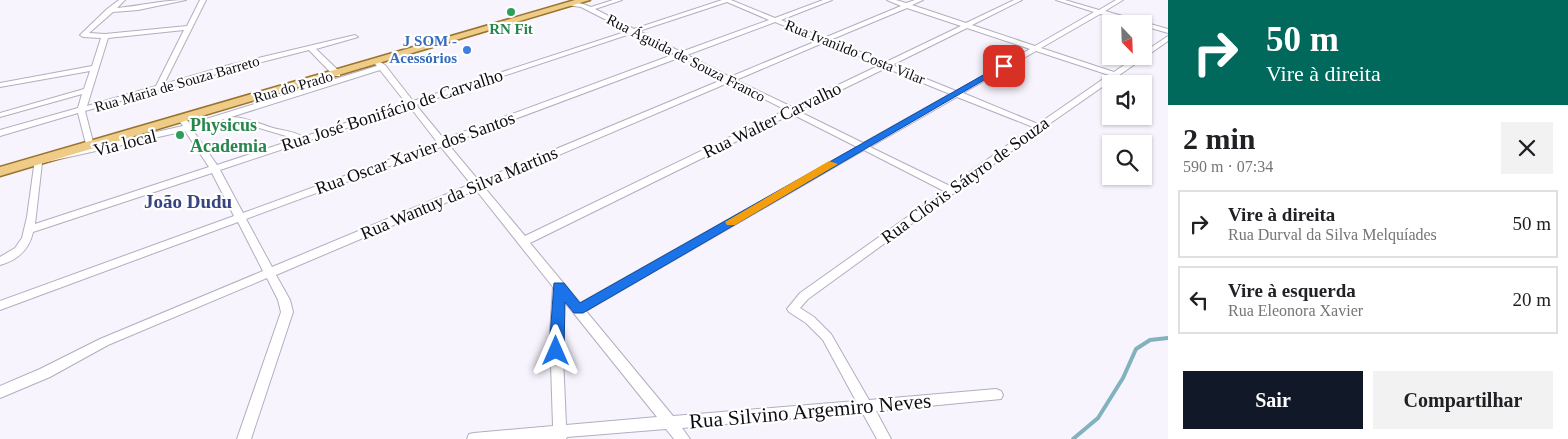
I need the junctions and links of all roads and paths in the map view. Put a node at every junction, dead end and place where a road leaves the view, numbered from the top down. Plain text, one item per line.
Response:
1 (122, 0) edge
2 (183, 0) edge
3 (203, 0) edge
4 (619, 0) edge
5 (727, 0) edge
6 (829, 0) edge
7 (890, 0) edge
8 (920, 0) edge
9 (1019, 0) edge
10 (1059, 0) edge
11 (1120, 0) edge
12 (585, 4) edge
13 (907, 6) junction
14 (109, 10) junction
15 (1100, 12) junction
16 (1111, 15) edge
17 (775, 20) junction
18 (967, 25) junction
19 (1152, 27) edge
20 (189, 28) junction
21 (1168, 31) edge
22 (634, 32) junction
23 (105, 36) junction
24 (355, 37) dead end
25 (1168, 38) edge
26 (822, 39) junction
27 (311, 48) junction
28 (1036, 48) junction
29 (1152, 50) edge
30 (681, 55) junction
31 (885, 64) junction
32 (380, 65) junction
33 (1130, 65) edge
34 (94, 68) junction
35 (337, 74) junction
36 (1116, 74) junction
37 (729, 80) junction
38 (0, 85) edge
39 (158, 89) junction
40 (86, 92) junction
41 (955, 93) junction
42 (412, 105) junction
43 (80, 111) junction
44 (791, 111) junction
45 (0, 115) edge
46 (184, 123) junction
47 (1039, 127) junction
48 (0, 133) edge
49 (302, 140) junction
50 (443, 143) junction
51 (90, 146) junction
52 (862, 147) junction
53 (38, 161) junction
54 (214, 168) junction
55 (0, 172) edge
56 (477, 184) junction
57 (950, 190) junction
58 (240, 216) junction
59 (28, 230) junction
60 (524, 241) junction
61 (0, 261) edge
62 (268, 273) junction
63 (559, 286) junction
64 (0, 306) edge
65 (578, 310) junction
66 (0, 392) edge
67 (996, 395) dead end
68 (867, 406) junction
69 (670, 422) junction
70 (559, 436) edge
71 (244, 439) edge
72 (474, 439) edge
73 (682, 439) edge
74 (884, 439) edge

1 - 14 street
2 - 14 street
3 - 20 street
4 - 12 street
5 - 17 street, Rua Ivanildo Costa Vilar
5 - 22 street, Rua José Bonifácio de Carvalho
6 - 17 street, Rua Oscar Xavier dos Santos
7 - 13 street
8 - 13 street, Rua Wantuy da Silva Martins
9 - 18 street, Rua Walter Carvalho
10 - 15 street
11 - 15 street
12 - 22 street, Rua Águida de Souza Franco
12 - 32 main road, Rua do Prado
13 - 18 street
13 - 26 street, Rua Wantuy da Silva Martins
14 - 23 street
15 - 16 street
15 - 28 street
17 - 26 street, Rua Ivanildo Costa Vilar
17 - 30 street, Rua Oscar Xavier dos Santos
18 - 28 street
18 - 31 street, Rua Walter Carvalho
19 - 21 street
20 - 23 street
20 - 39 street
22 - 30 street, Rua Águida de Souza Franco
22 - 42 street, Rua José Bonifácio de Carvalho
23 - 34 street
24 - 27 street, Rua Maria de Souza Barreto
25 - 29 street, Rua Clóvis Sátyro de Souza
26 - 31 street, Rua Ivanildo Costa Vilar
26 - 37 street, Rua Wantuy da Silva Martins
27 - 35 street
27 - 39 street, Rua Maria de Souza Barreto
28 - 36 street
28 - 41 street
30 - 37 street, Rua Águida de Souza Franco
30 - 50 street, Rua Oscar Xavier dos Santos
31 - 41 street, Rua Ivanildo Costa Vilar
31 - 44 street, Rua Walter Carvalho
32 - 35 main road, Rua do Prado
32 - 42 street
32 - 46 street, Via local
33 - 36 street, Rua Clóvis Sátyro de Souza
34 - 38 street
34 - 40 street
35 - 46 main road, Rua do Prado
36 - 47 street, Rua Clóvis Sátyro de Souza
37 - 44 street, Rua Águida de Souza Franco
37 - 56 street, Rua Wantuy da Silva Martins
39 - 43 street, Rua Maria de Souza Barreto
40 - 43 street
40 - 45 street
41 - 47 street, Rua Ivanildo Costa Vilar
41 - 52 street
42 - 49 street, Rua José Bonifácio de Carvalho
42 - 50 street
43 - 48 street, Rua Maria de Souza Barreto
43 - 51 street
44 - 52 street, Rua Águida de Souza Franco
44 - 60 street, Rua Walter Carvalho
46 - 49 street
46 - 51 main road, Rua do Prado
46 - 53 street, Via local
46 - 54 street
47 - 57 street, Rua Clóvis Sátyro de Souza
49 - 54 street, Rua José Bonifácio de Carvalho
50 - 56 street
50 - 58 street, Rua Oscar Xavier dos Santos
51 - 53 main road, Rua do Prado
52 - 57 street, Rua Águida de Souza Franco
52 - 65 street
53 - 55 main road, Rua do Prado
53 - 59 street
54 - 58 street
54 - 59 street, Rua José Bonifácio de Carvalho
56 - 60 street
56 - 62 street, Rua Wantuy da Silva Martins
57 - 68 street, Rua Clóvis Sátyro de Souza
58 - 62 street
58 - 64 street, Rua Oscar Xavier dos Santos
59 - 61 street
60 - 63 street
62 - 66 street, Rua Wantuy da Silva Martins
62 - 71 street
63 - 65 street
63 - 70 street
65 - 69 street
67 - 68 street, Rua Silvino Argemiro Neves
68 - 69 street, Rua Silvino Argemiro Neves
68 - 74 street
69 - 70 street, Rua Silvino Argemiro Neves
69 - 73 street
70 - 72 street, Rua Silvino Argemiro Neves

